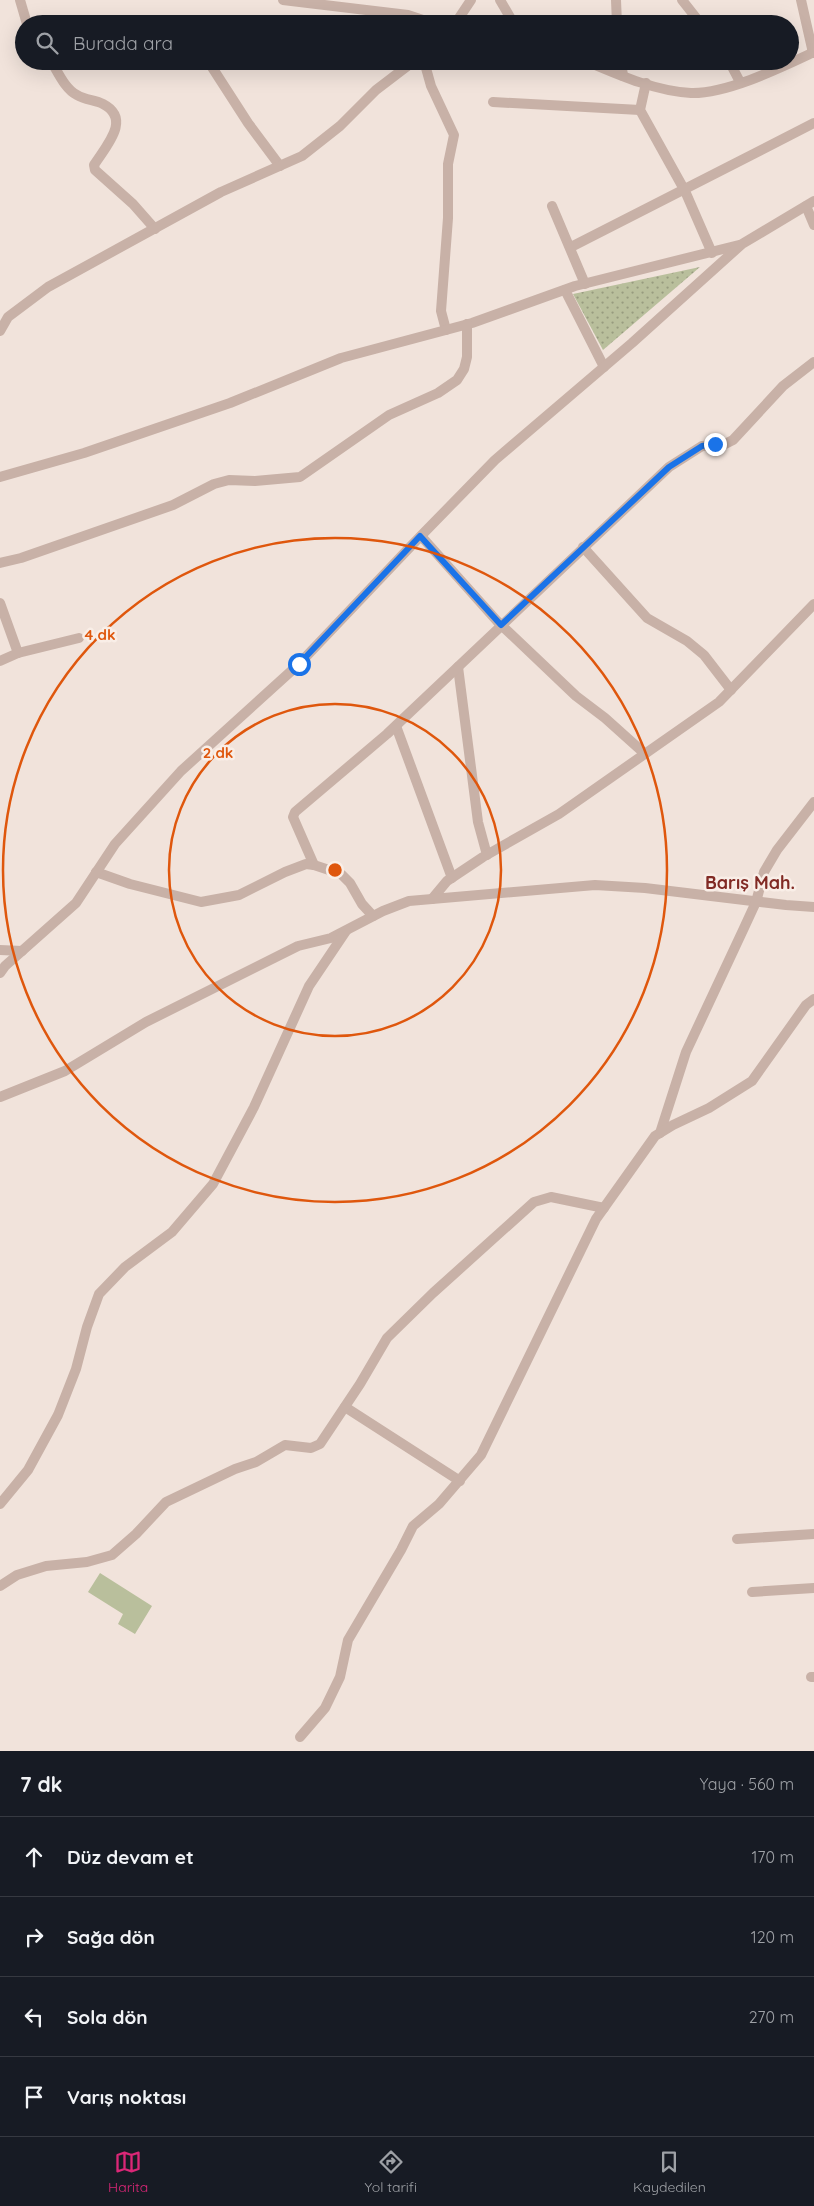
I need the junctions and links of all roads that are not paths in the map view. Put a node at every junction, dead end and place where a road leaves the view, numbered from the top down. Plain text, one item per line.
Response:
1 (20, 0) edge
2 (283, 0) edge
3 (471, 0) edge
4 (500, 0) edge
5 (616, 0) edge
6 (682, 0) edge
7 (801, 0) edge
8 (24, 15) edge
9 (411, 15) edge
10 (461, 15) edge
11 (509, 15) edge
12 (617, 15) edge
13 (694, 15) edge
14 (813, 52) edge
15 (799, 59) edge
16 (57, 70) edge
17 (214, 70) edge
18 (402, 70) edge
19 (427, 70) edge
20 (608, 70) edge
21 (622, 70) edge
22 (734, 70) edge
23 (775, 70) edge
24 (623, 76) junction
25 (740, 82) junction
26 (646, 84) junction
27 (493, 102) dead end
28 (640, 110) junction
29 (814, 123) edge
30 (280, 166) junction
31 (685, 191) junction
32 (810, 204) edge
33 (552, 206) dead end
34 (814, 225) edge
35 (155, 229) junction
36 (742, 244) junction
37 (571, 247) junction
38 (712, 253) junction
39 (585, 284) junction
40 (565, 290) junction
41 (467, 324) junction
42 (446, 330) junction
43 (0, 331) edge
44 (814, 362) edge
45 (604, 367) junction
46 (0, 478) edge
47 (420, 536) junction
48 (583, 548) junction
49 (0, 563) edge
50 (0, 602) edge
51 (814, 604) edge
52 (501, 625) junction
53 (80, 638) dead end
54 (18, 653) junction
55 (0, 661) edge
56 (458, 667) junction
57 (731, 690) junction
58 (396, 726) junction
59 (644, 753) junction
60 (814, 802) edge
61 (487, 855) junction
62 (314, 865) junction
63 (96, 872) junction
64 (452, 878) junction
65 (432, 899) junction
66 (756, 902) junction
67 (814, 906) edge
68 (373, 916) junction
69 (346, 930) junction
70 (0, 950) edge
71 (22, 951) junction
72 (0, 973) edge
73 (814, 998) edge
74 (0, 1097) edge
75 (660, 1133) junction
76 (604, 1208) junction
77 (345, 1407) junction
78 (460, 1481) junction
79 (0, 1504) edge
80 (814, 1534) edge
81 (738, 1539) dead end
82 (0, 1586) edge
83 (814, 1588) edge
84 (752, 1592) dead end
85 (300, 1738) dead end

1 - 8 street
2 - 9 street
3 - 10 street
4 - 11 street
5 - 12 street
6 - 13 street
7 - 14 street
14 - 15 street
16 - 35 street
17 - 30 street
18 - 30 street
19 - 42 street
20 - 24 street
21 - 24 street
22 - 25 street
23 - 25 street
24 - 26 street
25 - 26 street
26 - 28 street
27 - 28 street
28 - 31 street
29 - 31 street
30 - 35 street
31 - 37 street
31 - 38 street
32 - 34 street
32 - 36 street
33 - 37 street
35 - 43 street
36 - 38 street
36 - 45 street
37 - 39 street
38 - 39 street
39 - 40 street
40 - 41 street
40 - 45 street
41 - 42 street
41 - 49 street
42 - 46 street
44 - 48 street
45 - 47 street
47 - 52 street
47 - 63 street
48 - 52 street
48 - 57 street
50 - 54 street
51 - 57 street
52 - 56 street
52 - 59 street
53 - 54 street
54 - 55 street
56 - 58 street
56 - 61 street
57 - 59 street
58 - 62 street
58 - 64 street
59 - 61 street
60 - 66 street
61 - 64 street
62 - 63 street
62 - 68 street
63 - 71 street
64 - 65 street
65 - 66 street
65 - 68 street
66 - 67 street
66 - 75 street
68 - 69 street
69 - 74 street
69 - 79 street
70 - 71 street
71 - 72 street
73 - 75 street
75 - 76 street
76 - 77 street
76 - 78 street
77 - 78 street
77 - 82 street
78 - 85 street
80 - 81 street
83 - 84 street

